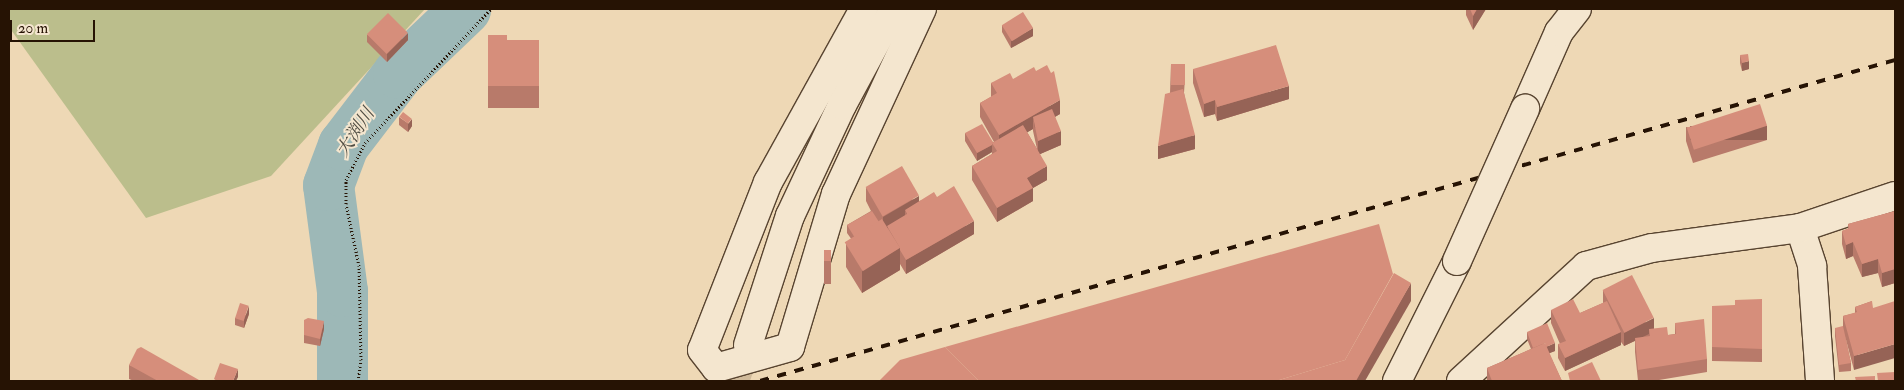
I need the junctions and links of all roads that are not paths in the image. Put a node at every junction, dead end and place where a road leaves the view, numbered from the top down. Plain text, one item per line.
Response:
1 (864, 9) edge
2 (894, 9) edge
3 (922, 9) edge
4 (1577, 9) edge
5 (1895, 196) edge
6 (1800, 228) junction
7 (748, 345) tunnel mouth
8 (1397, 381) edge
9 (1461, 381) edge
10 (1820, 381) edge

1 - 3 street
2 - 7 street
4 - 8 street, bridge
5 - 6 street
6 - 9 street
6 - 10 street

